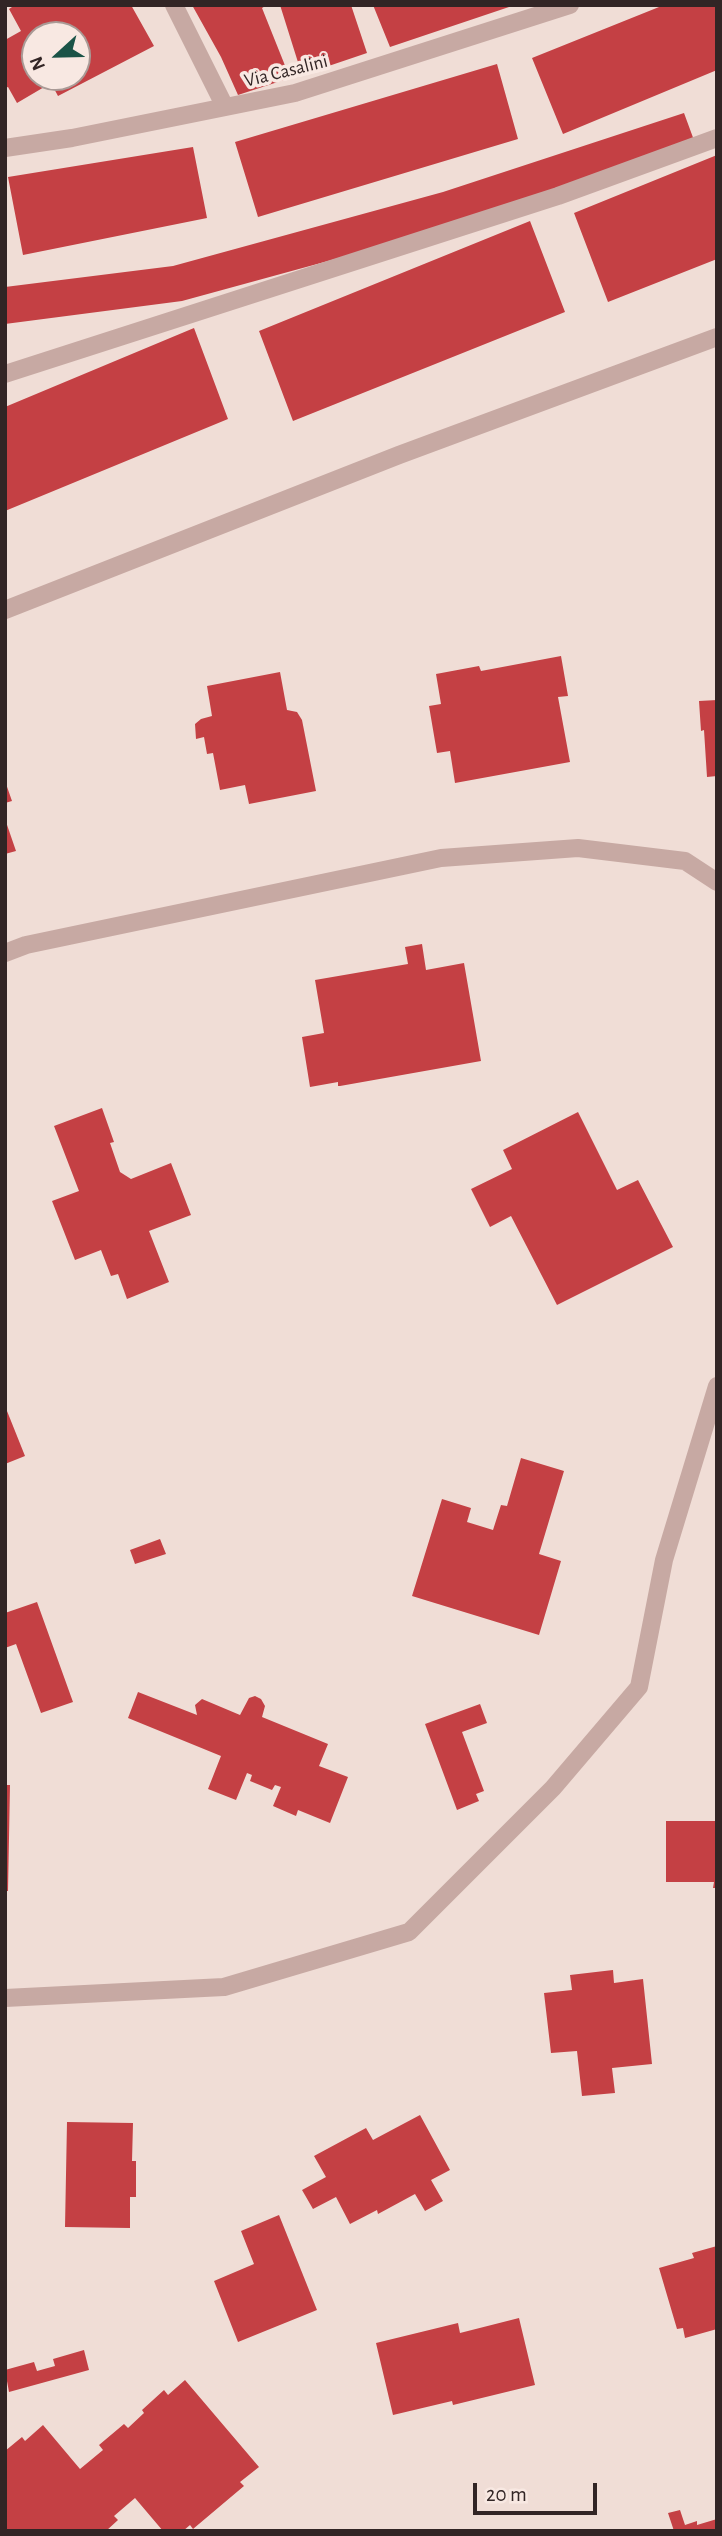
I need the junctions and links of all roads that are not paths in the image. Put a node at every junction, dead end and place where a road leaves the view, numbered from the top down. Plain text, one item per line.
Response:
1 (174, 5) edge
2 (570, 5) edge
3 (225, 107) junction
4 (717, 138) edge
5 (5, 148) edge
6 (717, 337) edge
7 (5, 374) edge
8 (5, 610) edge
9 (717, 882) edge
10 (5, 953) edge
11 (717, 1386) edge
12 (5, 1998) edge

1 - 3 street
2 - 3 street, Via Casalini
3 - 5 street, Via Casalini
4 - 7 street
6 - 8 street
9 - 10 street
11 - 12 street

